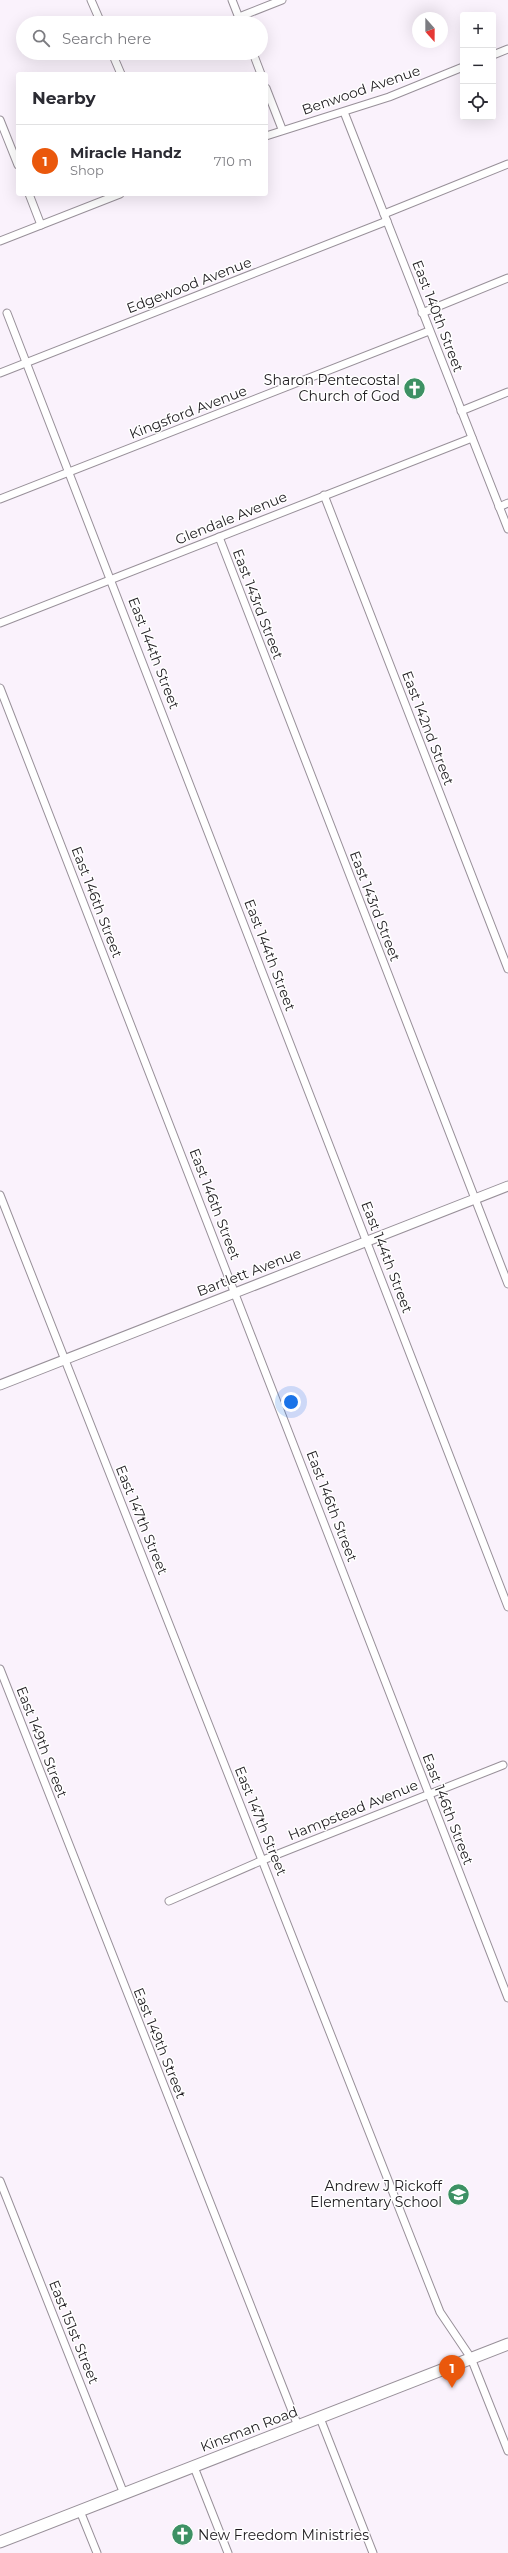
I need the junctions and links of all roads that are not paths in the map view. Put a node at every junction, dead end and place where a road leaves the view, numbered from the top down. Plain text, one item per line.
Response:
1 (91, 0) edge
2 (232, 0) edge
3 (282, 0) edge
4 (97, 16) edge
5 (238, 16) edge
6 (248, 16) edge
7 (508, 49) edge
8 (496, 54) edge
9 (115, 60) edge
10 (256, 60) edge
11 (460, 68) edge
12 (120, 72) edge
13 (260, 72) edge
14 (268, 93) edge
15 (344, 112) junction
16 (0, 120) edge
17 (282, 129) junction
18 (268, 135) edge
19 (16, 161) edge
20 (508, 164) edge
21 (30, 196) edge
22 (115, 196) edge
23 (386, 217) junction
24 (42, 225) junction
25 (0, 241) edge
26 (508, 278) edge
27 (7, 313) dead end
28 (422, 313) junction
29 (429, 331) junction
30 (26, 362) junction
31 (0, 373) edge
32 (508, 392) edge
33 (461, 411) junction
34 (472, 438) junction
35 (69, 472) junction
36 (324, 495) junction
37 (0, 499) edge
38 (508, 503) edge
39 (499, 507) junction
40 (508, 529) edge
41 (218, 537) junction
42 (112, 580) junction
43 (0, 623) edge
44 (0, 688) edge
45 (508, 969) edge
46 (508, 1186) edge
47 (0, 1195) edge
48 (475, 1199) junction
49 (367, 1241) junction
50 (508, 1284) edge
51 (235, 1292) junction
52 (64, 1359) junction
53 (0, 1385) edge
54 (508, 1607) edge
55 (0, 1669) edge
56 (503, 1765) dead end
57 (428, 1794) junction
58 (263, 1860) junction
59 (169, 1901) dead end
60 (508, 1998) edge
61 (0, 2180) edge
62 (508, 2344) edge
63 (471, 2358) junction
64 (320, 2418) junction
65 (298, 2426) junction
66 (508, 2451) edge
67 (194, 2467) junction
68 (124, 2494) junction
69 (80, 2511) junction
70 (0, 2542) edge
71 (97, 2553) edge
72 (228, 2553) edge
73 (372, 2553) edge

1 - 4 street
2 - 5 street
3 - 6 street
7 - 8 street
9 - 12 street
10 - 13 street
11 - 15 street, Benwood Avenue
14 - 17 street
15 - 17 street, Benwood Avenue
15 - 23 street, East 140th Street
16 - 19 street
17 - 18 street, Benwood Avenue
20 - 23 street, Edgewood Avenue
21 - 24 street
22 - 24 street
23 - 28 street, East 140th Street
23 - 30 street, Edgewood Avenue
24 - 25 street
26 - 28 street
27 - 30 street, East 144th Street
28 - 29 street, East 140th Street
29 - 33 street, East 140th Street
29 - 35 street, Kingsford Avenue
30 - 31 street, Edgewood Avenue
30 - 35 street, East 144th Street
32 - 33 street
33 - 34 street, East 140th Street
34 - 36 street, Glendale Avenue
34 - 39 street, East 140th Street
35 - 37 street, Kingsford Avenue
35 - 42 street, East 144th Street
36 - 41 street, Glendale Avenue
36 - 45 street, East 142nd Street
38 - 39 street
39 - 40 street, East 140th Street
41 - 42 street, Glendale Avenue
41 - 48 street, East 143rd Street
42 - 43 street, Glendale Avenue
42 - 49 street, East 144th Street
44 - 51 street, East 146th Street
46 - 48 street, Bartlett Avenue
47 - 52 street, East 147th Street
48 - 49 street, Bartlett Avenue
48 - 50 street, East 143rd Street
49 - 51 street, Bartlett Avenue
49 - 54 street, East 144th Street
51 - 52 street, Bartlett Avenue
51 - 57 street, East 146th Street
52 - 53 street, Bartlett Avenue
52 - 58 street, East 147th Street
55 - 65 street, East 149th Street
56 - 57 street, Hampstead Avenue
57 - 58 street, Hampstead Avenue
57 - 60 street, East 146th Street
58 - 59 street, Hampstead Avenue
58 - 63 street, East 147th Street
61 - 68 street, East 151st Street
62 - 63 main road, Kinsman Road
63 - 64 main road, Kinsman Road
63 - 66 street, East 147th Street
64 - 65 main road, Kinsman Road
64 - 73 street
65 - 67 main road, Kinsman Road
67 - 68 main road, Kinsman Road
67 - 72 street
68 - 69 main road, Kinsman Road
69 - 70 main road, Kinsman Road
69 - 71 street

